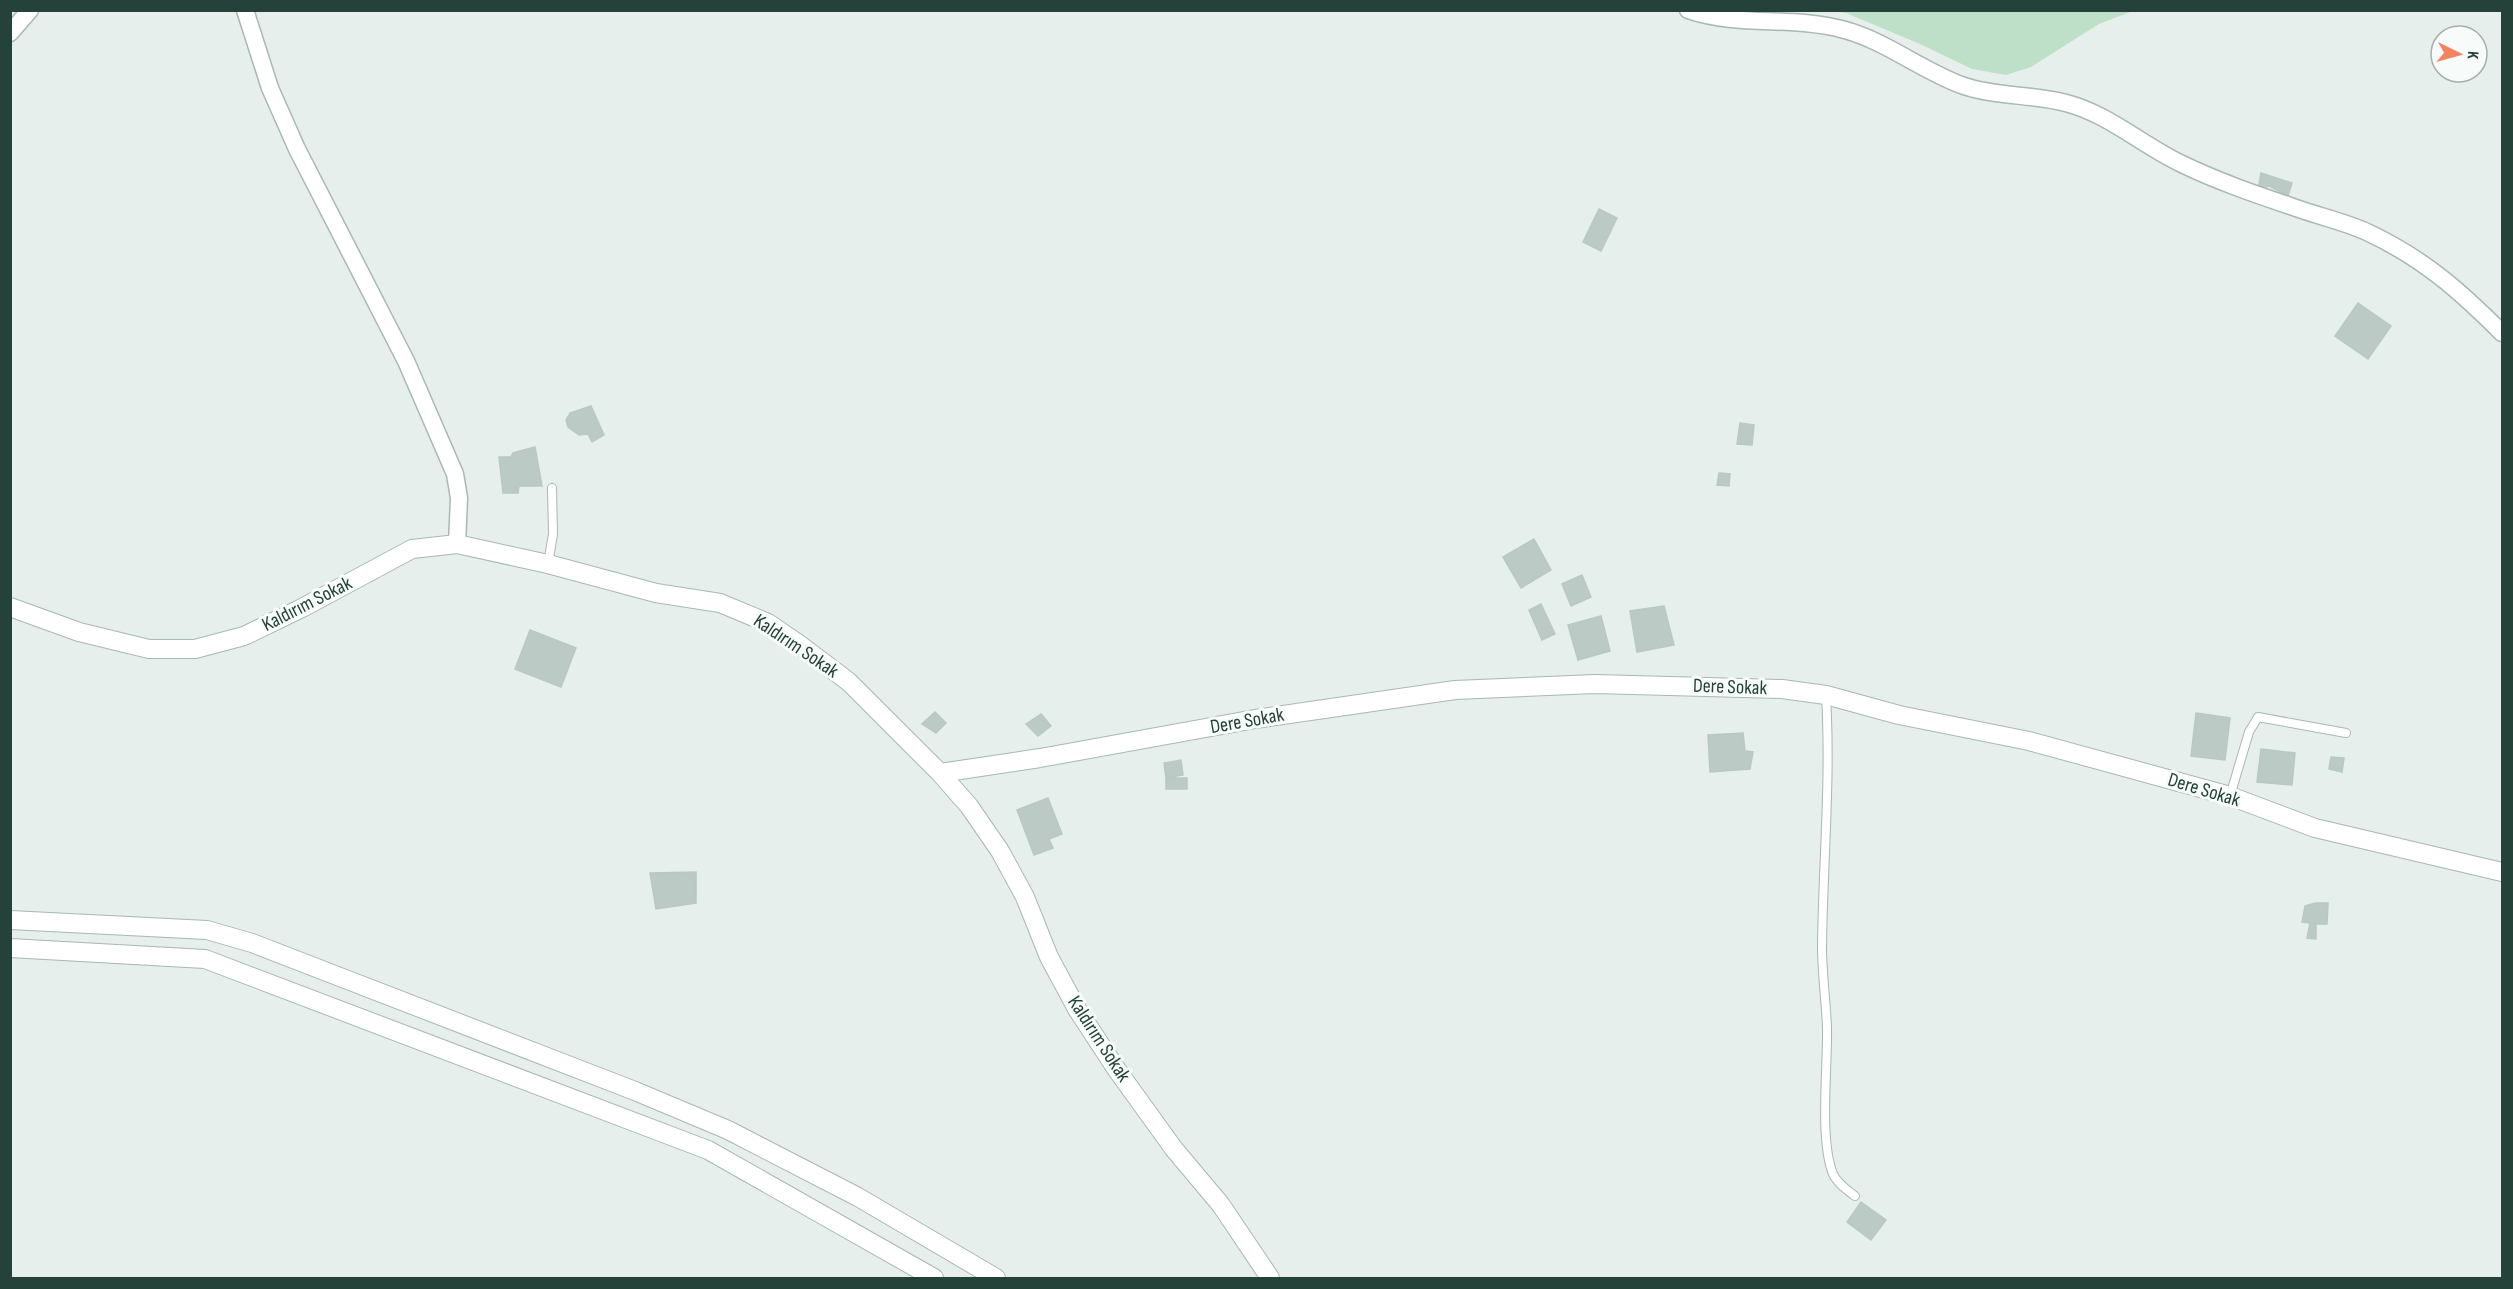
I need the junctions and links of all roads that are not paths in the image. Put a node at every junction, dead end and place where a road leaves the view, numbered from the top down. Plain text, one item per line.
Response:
1 (30, 10) edge
2 (245, 10) edge
3 (1688, 10) edge
4 (10, 33) edge
5 (2502, 333) edge
6 (552, 488) dead end
7 (457, 544) junction
8 (548, 564) junction
9 (10, 607) edge
10 (1826, 695) junction
11 (2346, 733) dead end
12 (940, 773) junction
13 (2230, 796) junction
14 (2502, 872) edge
15 (10, 921) edge
16 (10, 948) edge
17 (1855, 1196) dead end
18 (934, 1278) edge
19 (996, 1278) edge
20 (1270, 1278) edge

1 - 4 street
2 - 7 street
3 - 5 street
6 - 8 lane
7 - 8 street, Kaldırım Sokak
7 - 9 street, Kaldırım Sokak
8 - 12 street, Kaldırım Sokak
10 - 12 street, Dere Sokak
10 - 13 street, Dere Sokak
10 - 17 lane
11 - 13 lane
12 - 20 street, Kaldırım Sokak
13 - 14 street, Dere Sokak
15 - 19 street
16 - 18 street

